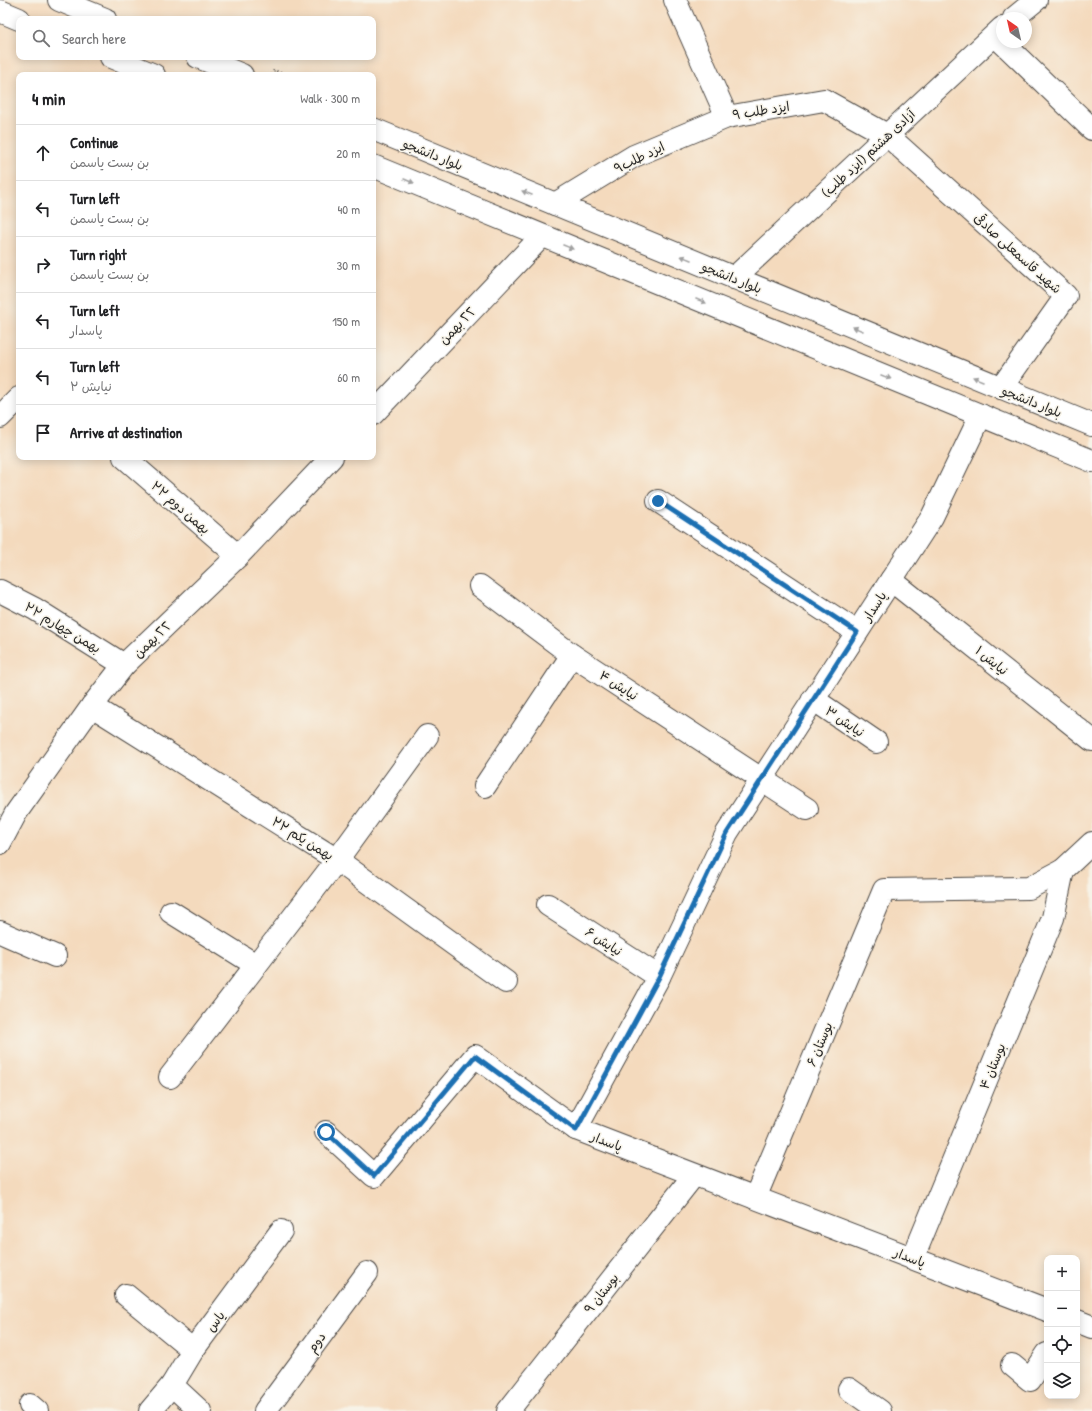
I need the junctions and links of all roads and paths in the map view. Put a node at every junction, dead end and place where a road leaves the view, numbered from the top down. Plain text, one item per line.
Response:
1 (59, 0) edge
2 (676, 0) edge
3 (1036, 0) edge
4 (0, 11) edge
5 (1021, 12) edge
6 (99, 16) edge
7 (16, 18) edge
8 (996, 40) edge
9 (1011, 48) edge
10 (118, 60) edge
11 (205, 60) edge
12 (147, 72) edge
13 (235, 72) edge
14 (727, 117) junction
15 (1092, 129) edge
16 (376, 130) edge
17 (887, 135) junction
18 (376, 167) edge
19 (555, 204) junction
20 (542, 236) junction
21 (734, 278) junction
22 (1001, 388) junction
23 (16, 401) edge
24 (376, 411) edge
25 (981, 415) junction
26 (0, 417) edge
27 (1092, 426) edge
28 (127, 460) edge
29 (329, 460) edge
30 (1092, 461) edge
31 (658, 501) dead end
32 (238, 556) junction
33 (891, 580) junction
34 (480, 586) dead end
35 (0, 591) edge
36 (857, 632) junction
37 (572, 655) junction
38 (124, 665) junction
39 (814, 700) junction
40 (92, 706) junction
41 (427, 736) dead end
42 (1092, 740) edge
43 (876, 742) dead end
44 (762, 779) junction
45 (485, 786) dead end
46 (8, 809) edge
47 (807, 809) dead end
48 (0, 843) edge
49 (1092, 843) edge
50 (337, 860) junction
51 (1063, 870) junction
52 (548, 905) dead end
53 (171, 912) dead end
54 (0, 932) edge
55 (55, 956) dead end
56 (256, 965) junction
57 (659, 977) junction
58 (506, 982) dead end
59 (170, 1077) dead end
60 (576, 1130) junction
61 (326, 1132) dead end
62 (694, 1175) junction
63 (755, 1198) junction
64 (281, 1231) dead end
65 (913, 1258) junction
66 (367, 1273) dead end
67 (126, 1295) dead end
68 (1044, 1309) edge
69 (1080, 1323) edge
70 (1092, 1327) edge
71 (193, 1350) junction
72 (1044, 1359) edge
73 (1012, 1365) dead end
74 (172, 1384) junction
75 (849, 1389) dead end
76 (150, 1411) edge
77 (200, 1411) edge
78 (265, 1411) edge
79 (508, 1411) edge
80 (880, 1411) edge

1 - 6 street
2 - 14 street, ایزد طلب ۹
3 - 5 street
4 - 7 street
8 - 17 street, آزادی هشتم (ایزد طلب)
9 - 15 street
10 - 12 street
11 - 13 street
14 - 17 street, ایزد طلب ۹
14 - 19 street, ایزد طلب۹
19 -> 16 street, بلوار دانشجو
17 - 21 street, آزادی هشتم (ایزد طلب)
17 - 22 street, شهید قاسمعلی صادقی
18 -> 20 street
21 -> 19 street, بلوار دانشجو
20 - 24 street, ٢٢ بهمن
20 -> 25 street
22 -> 21 street, بلوار دانشجو
22 - 27 street, بلوار دانشجو
23 - 26 street
25 - 30 street
25 - 33 street, پاسدار
28 - 32 street, ۲۲ بهمن دوم
29 - 32 street, ٢٢ بهمن
31 - 36 street
32 - 38 street, ٢٢ بهمن
33 - 36 street, پاسدار
33 - 42 street, نیایش ۱
34 - 37 street, نیایش ۴
35 - 38 street, ۲۲ بهمن چهارم
36 - 39 street, پاسدار
37 - 44 street, نیایش ۴
37 - 45 street
38 - 40 street, ٢٢ بهمن
39 - 43 street, نیایش ۳
39 - 44 street, پاسدار
40 - 46 street, ٢٢ بهمن
40 - 50 street, ۲۲ بهمن یکم
41 - 50 street
44 - 47 street, نیایش ۴
44 - 57 street, پاسدار
46 - 48 street, ٢٢ بهمن
49 - 51 street
50 - 56 street
50 - 58 street, ۲۲ بهمن یکم
51 - 63 street, بوستان ۶
51 - 65 street, بوستان ۴
52 - 57 street, نیایش ۶
53 - 56 street
54 - 55 street
56 - 59 street
57 - 60 street, پاسدار
60 - 61 street
60 - 62 street, پاسدار
62 - 63 street, پاسدار
62 - 79 street, بوستان ۹
63 - 65 street, پاسدار
64 - 71 street, یاس
65 - 68 street, پاسدار
66 - 78 street, دوم
67 - 71 street
69 - 70 street
71 - 74 street, یاس
72 - 73 street
74 - 76 street, یاس
74 - 77 street
75 - 80 street

